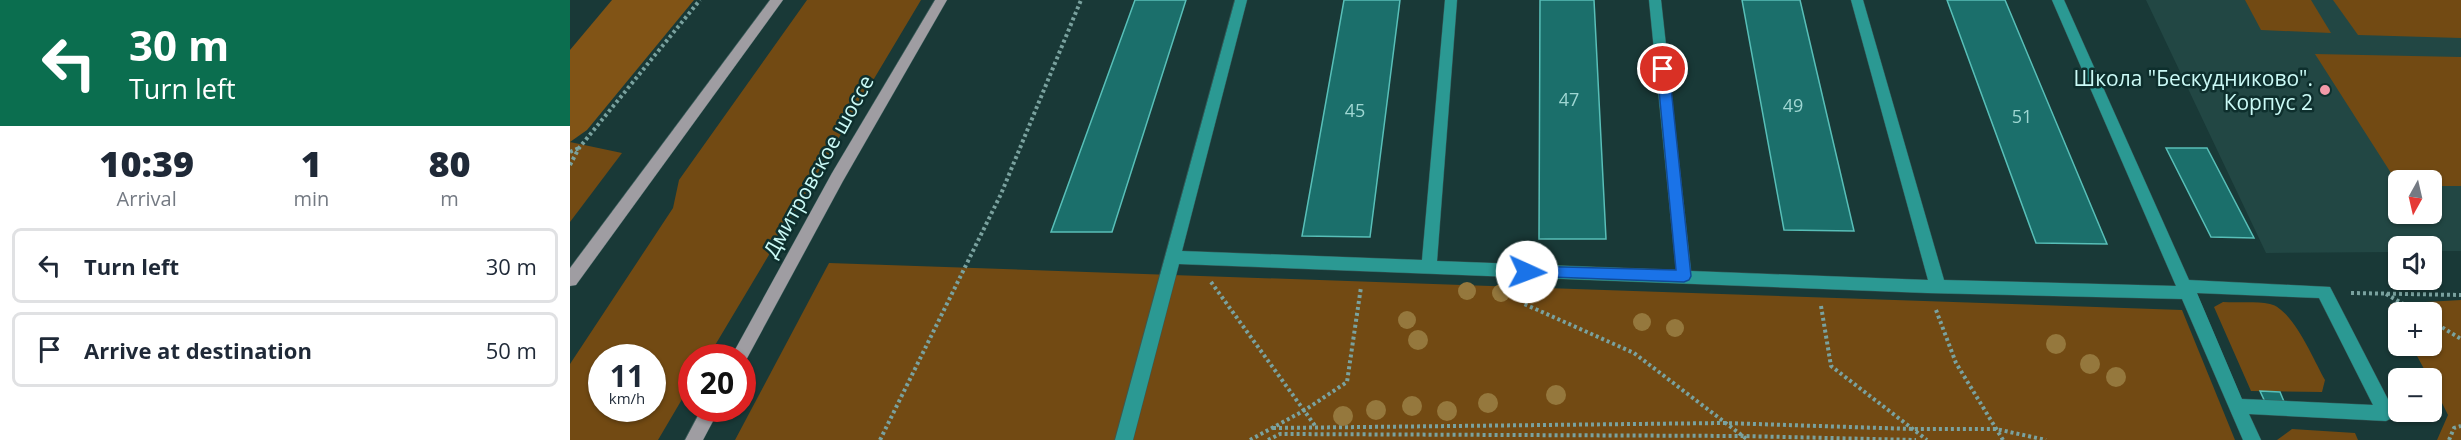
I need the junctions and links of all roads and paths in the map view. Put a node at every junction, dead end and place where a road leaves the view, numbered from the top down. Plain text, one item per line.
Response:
1 (700, 0) edge
2 (777, 0) edge
3 (941, 0) edge
4 (1081, 0) edge
5 (1241, 0) edge
6 (1451, 0) edge
7 (1656, 0) edge
8 (1857, 0) edge
9 (2058, 0) edge
10 (579, 148) junction
11 (570, 152) edge
12 (570, 165) edge
13 (1172, 257) junction
14 (1193, 258) junction
15 (1364, 264) junction
16 (1429, 266) junction
17 (1527, 272) junction
18 (1684, 276) junction
19 (570, 280) edge
20 (1817, 282) junction
21 (1932, 286) junction
22 (2187, 290) junction
23 (2324, 292) junction
24 (2386, 294) junction
25 (2461, 295) edge
26 (2400, 302) edge
27 (2442, 327) edge
28 (2461, 339) edge
29 (746, 344) edge
30 (2238, 406) junction
31 (1305, 410) junction
32 (704, 422) edge
33 (1725, 423) junction
34 (2461, 426) edge
35 (1316, 427) junction
36 (1273, 428) junction
37 (1913, 429) junction
38 (1996, 429) junction
39 (1742, 436) junction
40 (694, 440) edge
41 (880, 440) edge
42 (1124, 440) edge
43 (1250, 440) edge
44 (1268, 440) edge
45 (1748, 440) edge
46 (1916, 440) edge
47 (1927, 440) edge
48 (2002, 440) edge
49 (2046, 440) edge
50 (2252, 440) edge
51 (2449, 440) edge

1 - 10 path
2 - 19 main road
3 - 29 main road, Дмитровское шоссе
4 - 41 path
5 - 13 lane
6 - 16 lane
7 - 18 lane
8 - 21 lane
9 - 22 lane
10 - 11 path
10 - 12 path
13 - 14 lane
13 - 42 lane
14 - 15 lane
14 - 31 path
15 - 16 lane
15 - 31 path
16 - 17 lane
17 - 18 lane
17 - 33 path
18 - 20 lane
20 - 21 lane
20 - 37 path
21 - 22 lane
21 - 38 path
22 - 23 lane
22 - 30 lane
23 - 24 path
23 - 30 lane
24 - 25 path
24 - 26 path
27 - 28 path
30 - 50 lane
31 - 35 path
31 - 36 path
32 - 40 main road
33 - 35 path
33 - 37 path
33 - 39 path
34 - 51 path
35 - 36 path
36 - 43 path
37 - 38 path
37 - 47 path
38 - 48 path
38 - 49 path
39 - 44 path
39 - 45 path
39 - 46 path

